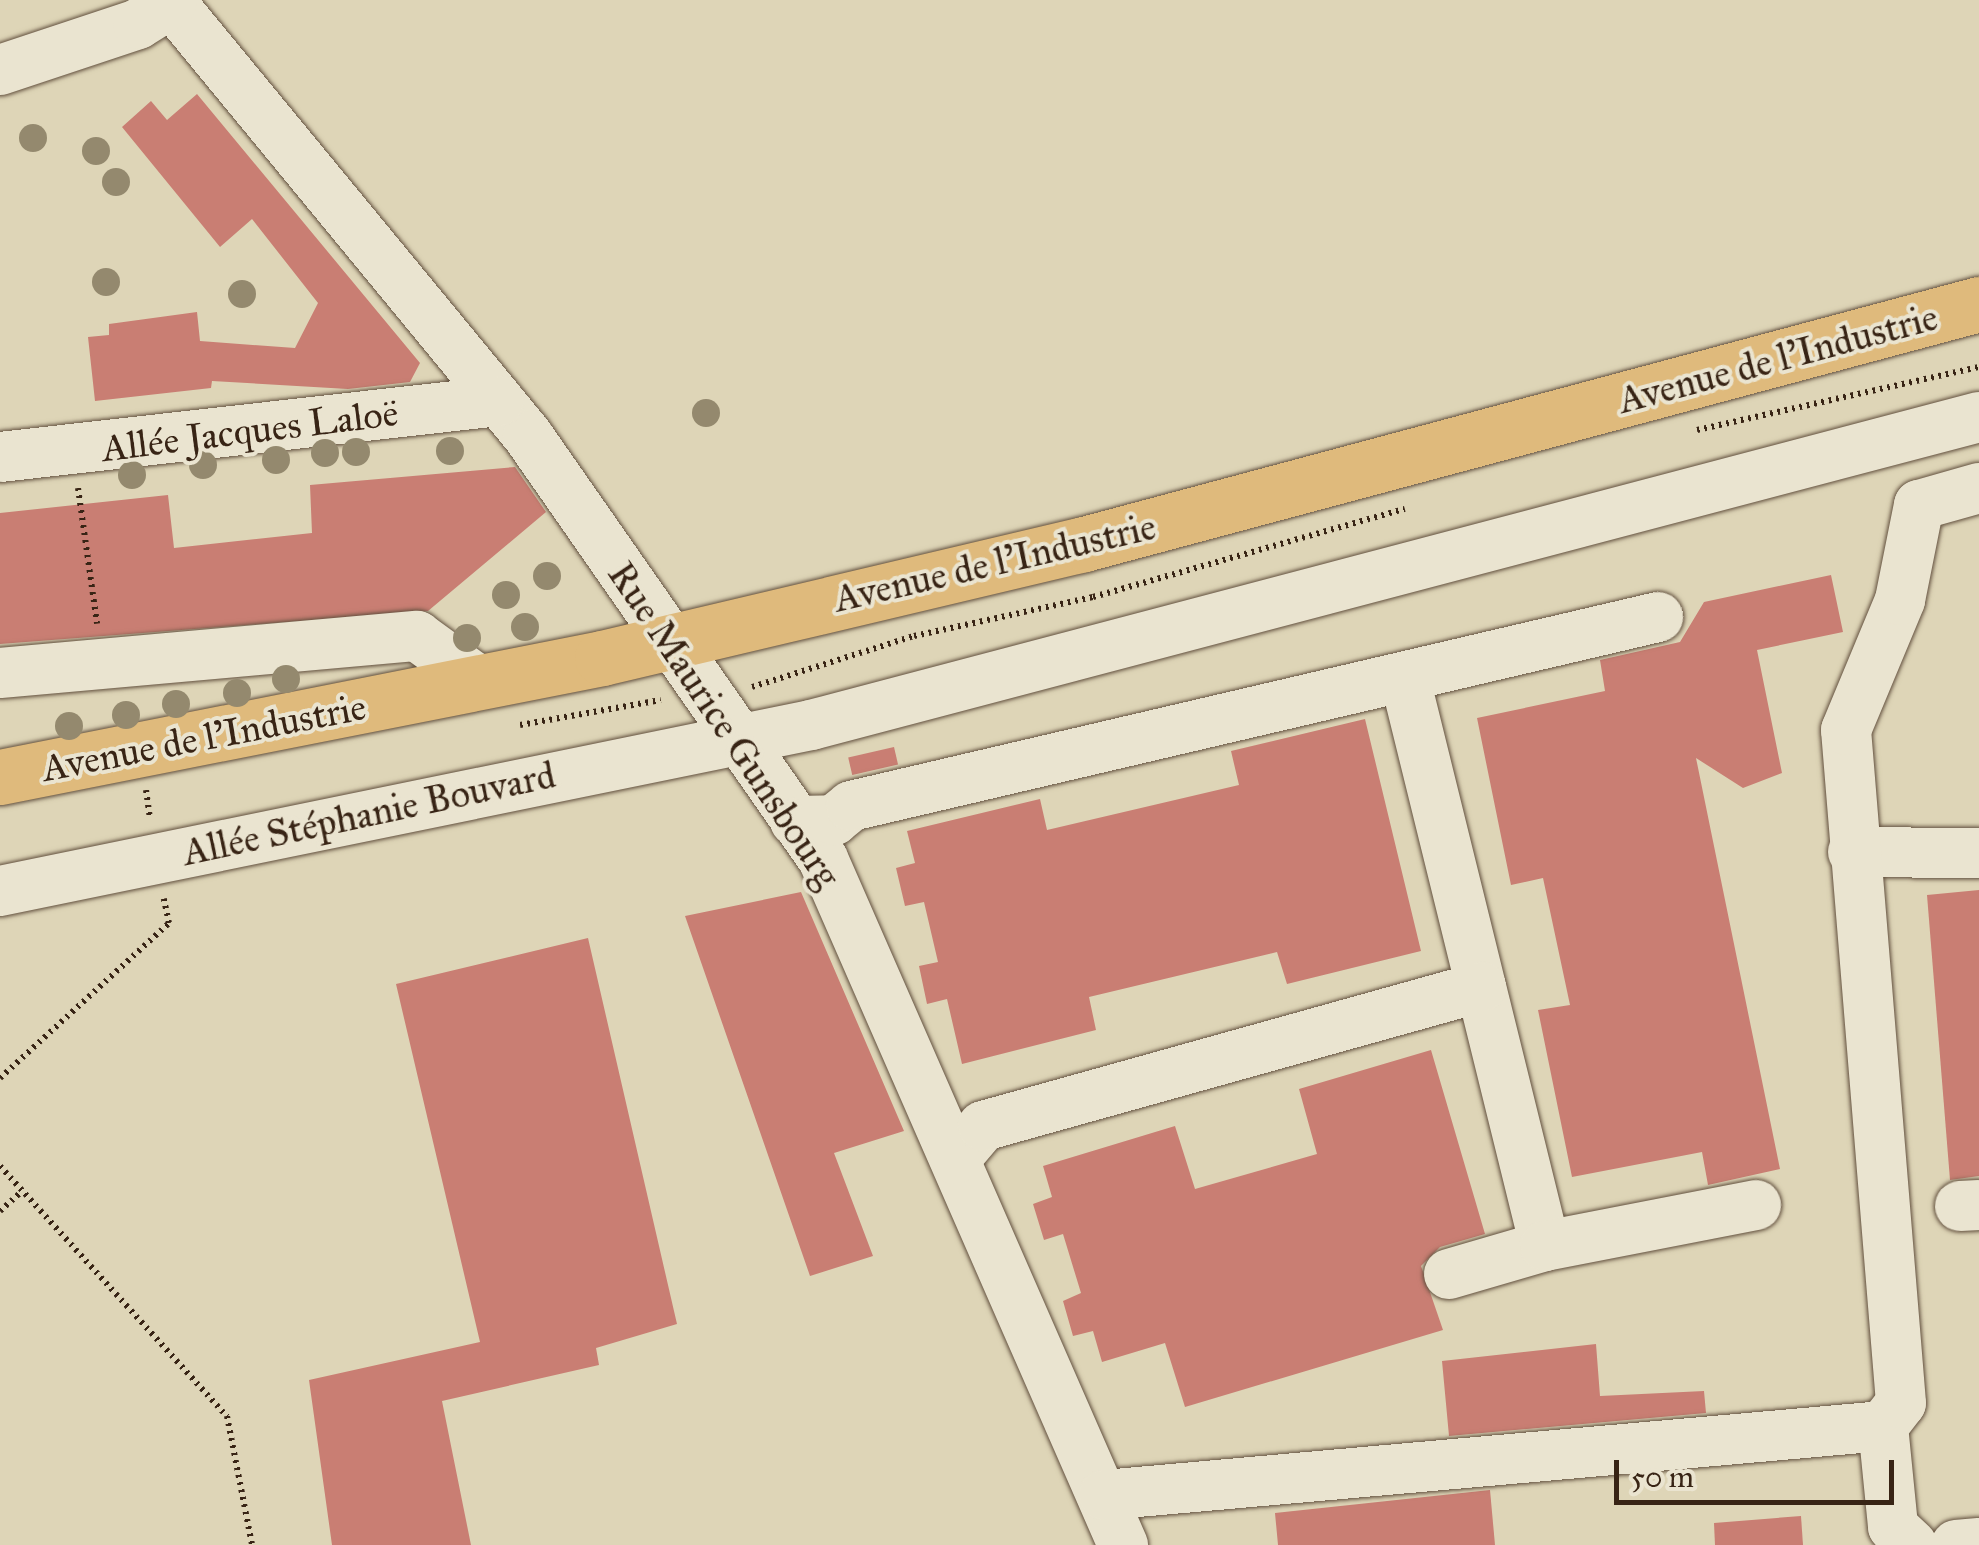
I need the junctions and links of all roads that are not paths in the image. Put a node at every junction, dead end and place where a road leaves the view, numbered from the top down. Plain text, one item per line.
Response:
1 (170, 2) edge
2 (0, 70) edge
3 (1979, 304) edge
4 (500, 401) junction
5 (1979, 417) edge
6 (0, 457) edge
7 (1979, 488) edge
8 (1658, 617) dead end
9 (668, 637) junction
10 (0, 673) edge
11 (1405, 678) junction
12 (482, 682) junction
13 (739, 738) junction
14 (0, 777) edge
15 (795, 820) junction
16 (1853, 852) junction
17 (1979, 853) edge
18 (0, 891) edge
19 (1481, 988) junction
20 (955, 1160) junction
21 (1756, 1204) dead end
22 (1544, 1246) junction
23 (1448, 1274) dead end
24 (1883, 1426) junction
25 (1104, 1495) junction
26 (1979, 1543) edge
27 (1123, 1545) edge
28 (1912, 1545) edge
29 (1956, 1545) edge

1 - 2 street
1 - 4 street, Rue Maurice Gunsbourg
3 - 9 main road, Avenue de l'Industrie
4 - 6 street, Allée Jacques Laloë
4 - 9 street, Rue Maurice Gunsbourg
5 - 13 street
7 - 16 street
8 - 11 street
9 - 12 main road, Avenue de l'Industrie
9 - 13 street, Rue Maurice Gunsbourg
10 - 12 street
11 - 15 street
11 - 19 street
12 - 14 main road, Avenue de l'Industrie
13 - 15 street, Rue Maurice Gunsbourg
13 - 18 street, Allée Stéphanie Bouvard
15 - 20 street, Rue Maurice Gunsbourg
16 - 17 street
16 - 24 street
19 - 20 street
19 - 22 street
20 - 25 street, Rue Maurice Gunsbourg
21 - 22 street
22 - 23 street
24 - 25 street
24 - 28 street
25 - 27 street, Rue Maurice Gunsbourg
26 - 29 street

